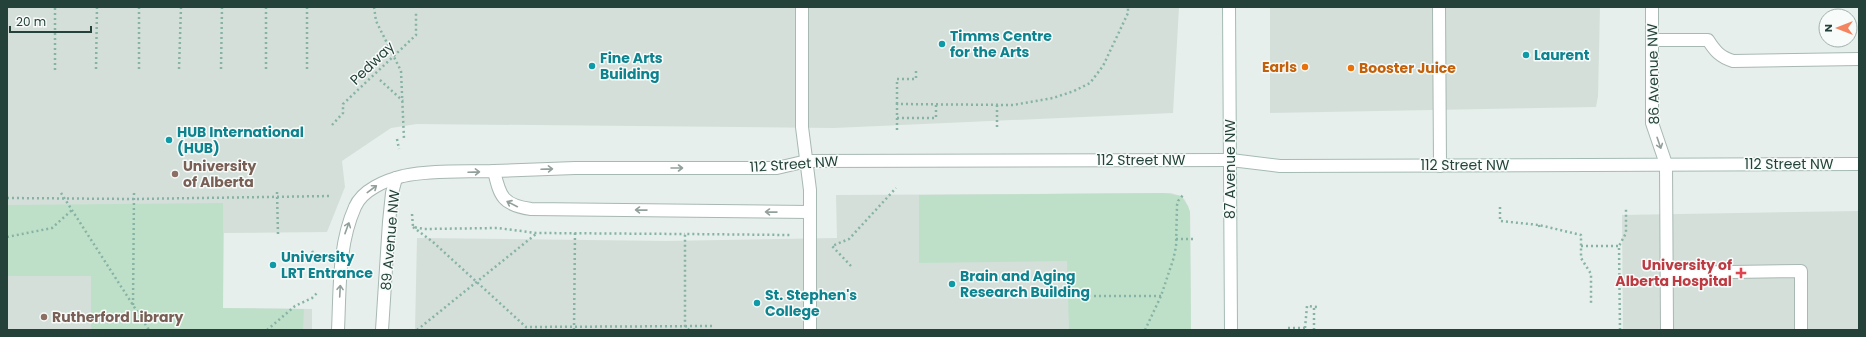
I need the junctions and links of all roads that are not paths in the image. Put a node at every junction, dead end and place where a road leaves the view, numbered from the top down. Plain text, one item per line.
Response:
1 (802, 7) edge
2 (1229, 7) edge
3 (1440, 7) edge
4 (1652, 7) edge
5 (1652, 40) junction
6 (1859, 59) edge
7 (807, 160) junction
8 (1231, 160) junction
9 (1666, 164) junction
10 (1859, 164) edge
11 (1440, 166) junction
12 (494, 171) junction
13 (424, 174) joint
14 (396, 178) junction
15 (810, 212) junction
16 (1667, 273) junction
17 (338, 330) edge
18 (382, 330) edge
19 (810, 330) edge
20 (1231, 330) edge
21 (1668, 330) edge
22 (1801, 330) edge

1 - 7 street
2 - 8 street, 87 Avenue NW
3 - 11 street
4 - 5 street, 86 Avenue NW
5 - 6 street
5 -> 9 street, 86 Avenue NW
7 - 8 street, 112 Street NW
12 -> 7 street, 112 Street NW
7 - 15 street
8 - 11 street, 112 Street NW
8 - 20 street, 87 Avenue NW
9 - 10 street, 112 Street NW
9 - 11 street, 112 Street NW
9 - 16 street, 86 Avenue NW
13 -> 12 street, 112 Street NW
15 -> 12 street
13 - 14 street, 89 Avenue NW
17 -> 14 street
14 - 18 street, 89 Avenue NW
15 - 19 street
16 - 21 street, 86 Avenue NW
16 - 22 street

